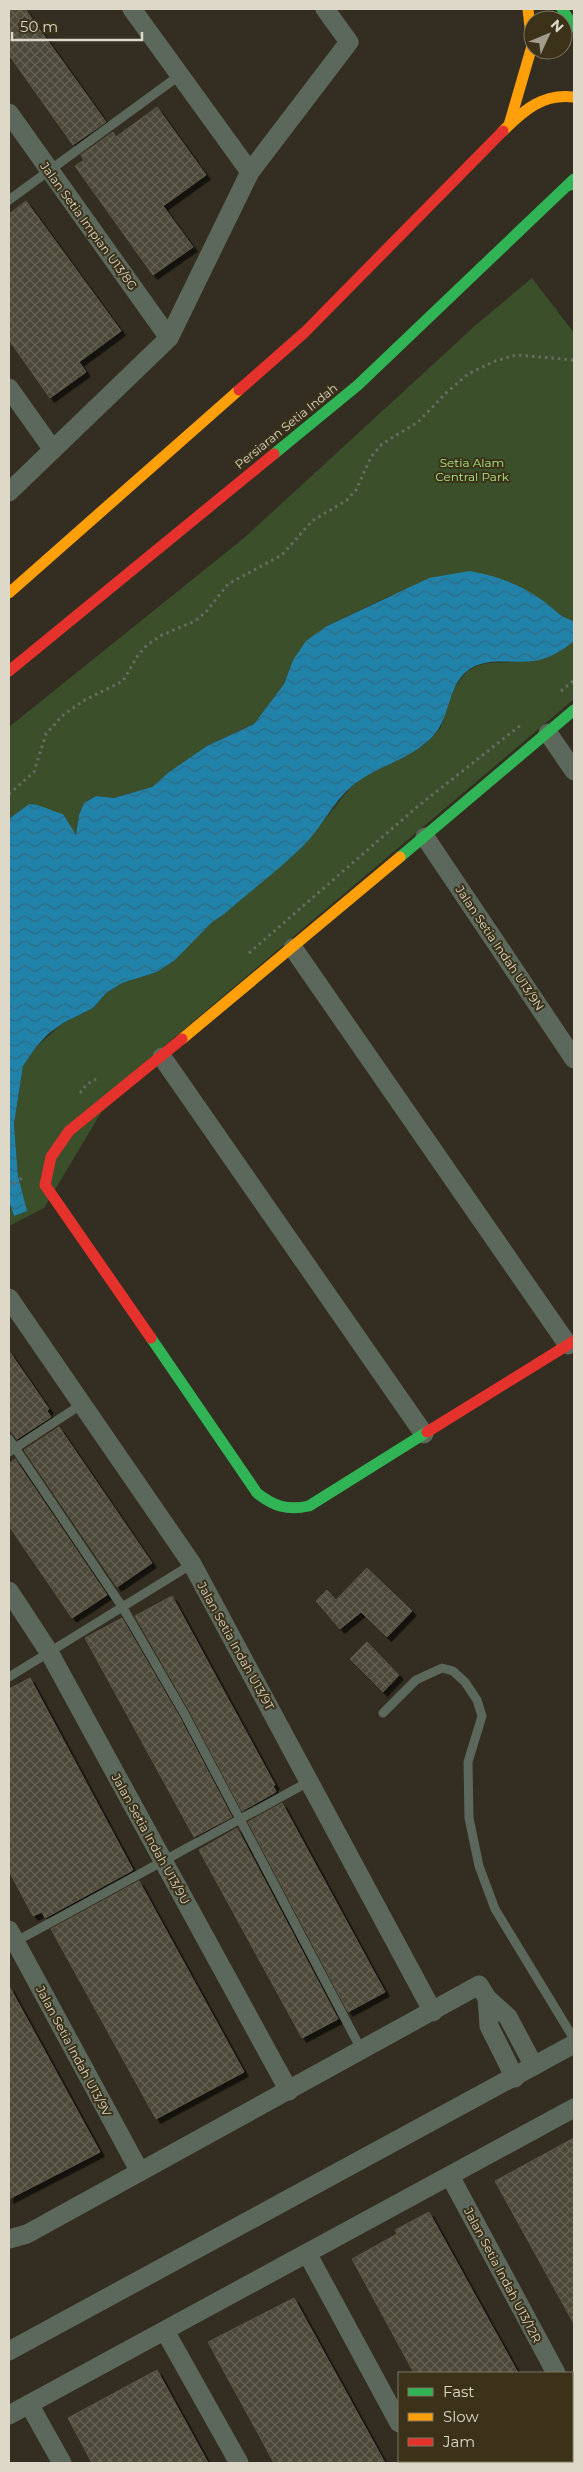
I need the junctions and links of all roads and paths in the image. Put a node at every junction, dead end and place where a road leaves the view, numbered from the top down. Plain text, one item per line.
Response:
1 (132, 9) edge
2 (325, 9) edge
3 (528, 9) edge
4 (562, 9) edge
5 (574, 27) edge
6 (180, 75) junction
7 (574, 97) edge
8 (9, 113) edge
9 (509, 125) junction
10 (50, 171) junction
11 (250, 172) junction
12 (572, 183) edge
13 (9, 200) edge
14 (169, 338) junction
15 (574, 360) edge
16 (9, 388) edge
17 (53, 450) junction
18 (9, 492) edge
19 (9, 593) edge
20 (9, 670) edge
21 (574, 680) edge
22 (560, 692) dead end
23 (574, 710) edge
24 (524, 722) dead end
25 (548, 733) junction
26 (574, 771) edge
27 (9, 794) edge
28 (425, 837) junction
29 (294, 948) junction
30 (248, 955) dead end
31 (162, 1057) junction
32 (574, 1059) edge
33 (102, 1076) dead end
34 (74, 1100) dead end
35 (27, 1175) dead end
36 (9, 1187) edge
37 (9, 1298) edge
38 (571, 1343) edge
39 (82, 1404) junction
40 (424, 1434) junction
41 (9, 1439) edge
42 (12, 1450) edge
43 (192, 1564) junction
44 (9, 1591) edge
45 (123, 1608) junction
46 (49, 1652) junction
47 (9, 1677) edge
48 (383, 1713) dead end
49 (310, 1781) junction
50 (240, 1819) junction
51 (163, 1861) junction
52 (11, 1939) edge
53 (487, 1998) junction
54 (434, 2012) junction
55 (574, 2039) edge
56 (574, 2044) edge
57 (362, 2051) junction
58 (534, 2066) junction
59 (515, 2078) junction
60 (289, 2091) junction
61 (574, 2108) edge
62 (140, 2172) junction
63 (450, 2176) junction
64 (9, 2239) edge
65 (307, 2253) junction
66 (165, 2330) junction
67 (9, 2351) edge
68 (555, 2372) edge
69 (29, 2404) junction
70 (9, 2415) edge
71 (398, 2421) edge
72 (62, 2463) edge
73 (239, 2463) edge

1 - 6 street
2 - 11 street
3 - 9 main road
4 - 5 main road
6 - 10 lane
6 - 11 street
7 - 9 main road
8 - 10 street, Jalan Setia Impian U13/8G
9 - 19 main road
10 - 13 lane
10 - 14 street, Jalan Setia Impian U13/8G
11 - 14 street
12 - 20 main road, Persiaran Setia Indah
14 - 17 street
15 - 27 path
16 - 17 street
17 - 18 street
21 - 22 path
23 - 25 main road
24 - 30 path
25 - 26 street
25 - 28 main road
28 - 29 main road
28 - 32 street, Jalan Setia Indah U13/9N
29 - 31 main road
29 - 38 street
31 - 40 street
31 - 40 main road
33 - 34 path
35 - 36 path
37 - 39 street, Jalan Setia Indah U13/9T
38 - 40 main road
39 - 42 lane
39 - 43 street, Jalan Setia Indah U13/9T
41 - 42 lane
42 - 45 lane
43 - 45 lane
43 - 49 street, Jalan Setia Indah U13/9T
44 - 46 street, Jalan Setia Indah U13/9U
45 - 46 lane
45 - 50 lane
46 - 47 lane
46 - 51 street, Jalan Setia Indah U13/9U
48 - 55 lane
49 - 50 lane
49 - 54 street, Jalan Setia Indah U13/9T
50 - 51 lane
50 - 57 lane
51 - 52 lane
51 - 60 street, Jalan Setia Indah U13/9U
52 - 62 street, Jalan Setia Indah U13/9V
53 - 54 street
53 - 58 street
53 - 59 street
54 - 57 street
56 - 58 street
57 - 60 street
58 - 59 street
59 - 67 street
60 - 62 street
61 - 63 street
62 - 64 street
63 - 65 street
63 - 68 street, Jalan Setia Indah U13/12R
65 - 66 street
65 - 71 street
66 - 69 street
66 - 73 street
69 - 70 street
69 - 72 street

